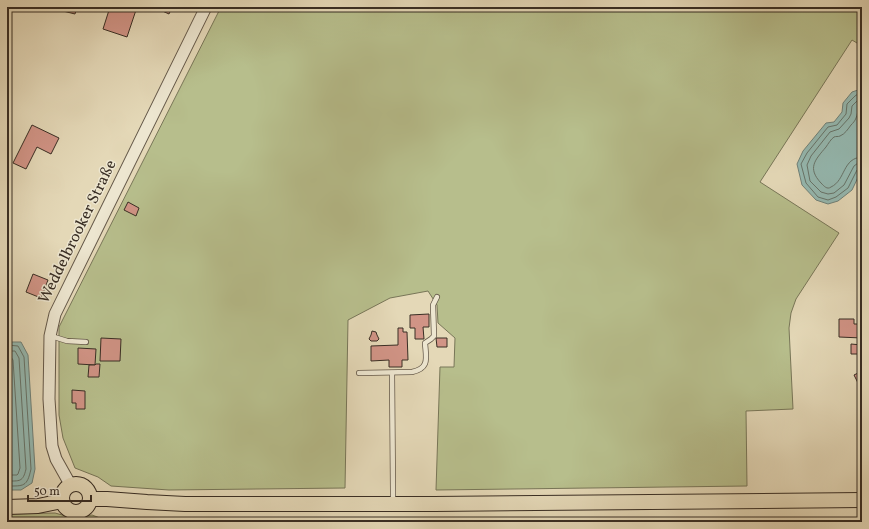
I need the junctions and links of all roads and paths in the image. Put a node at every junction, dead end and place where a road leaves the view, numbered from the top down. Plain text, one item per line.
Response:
1 (206, 7) edge
2 (437, 297) dead end
3 (50, 336) junction
4 (86, 342) dead end
5 (359, 373) dead end
6 (392, 373) junction
7 (70, 484) junction
8 (90, 499) junction
9 (862, 500) edge
10 (62, 501) junction
11 (393, 504) junction
12 (7, 507) edge

1 - 3 street, Weddelbrooker Straße
2 - 6 lane
3 - 4 lane
3 - 7 street, Weddelbrooker Straße
5 - 6 lane
6 - 11 lane
7 - 8 main road
7 - 10 main road
8 - 10 main road
8 - 11 main road
9 - 11 main road
10 - 12 main road

